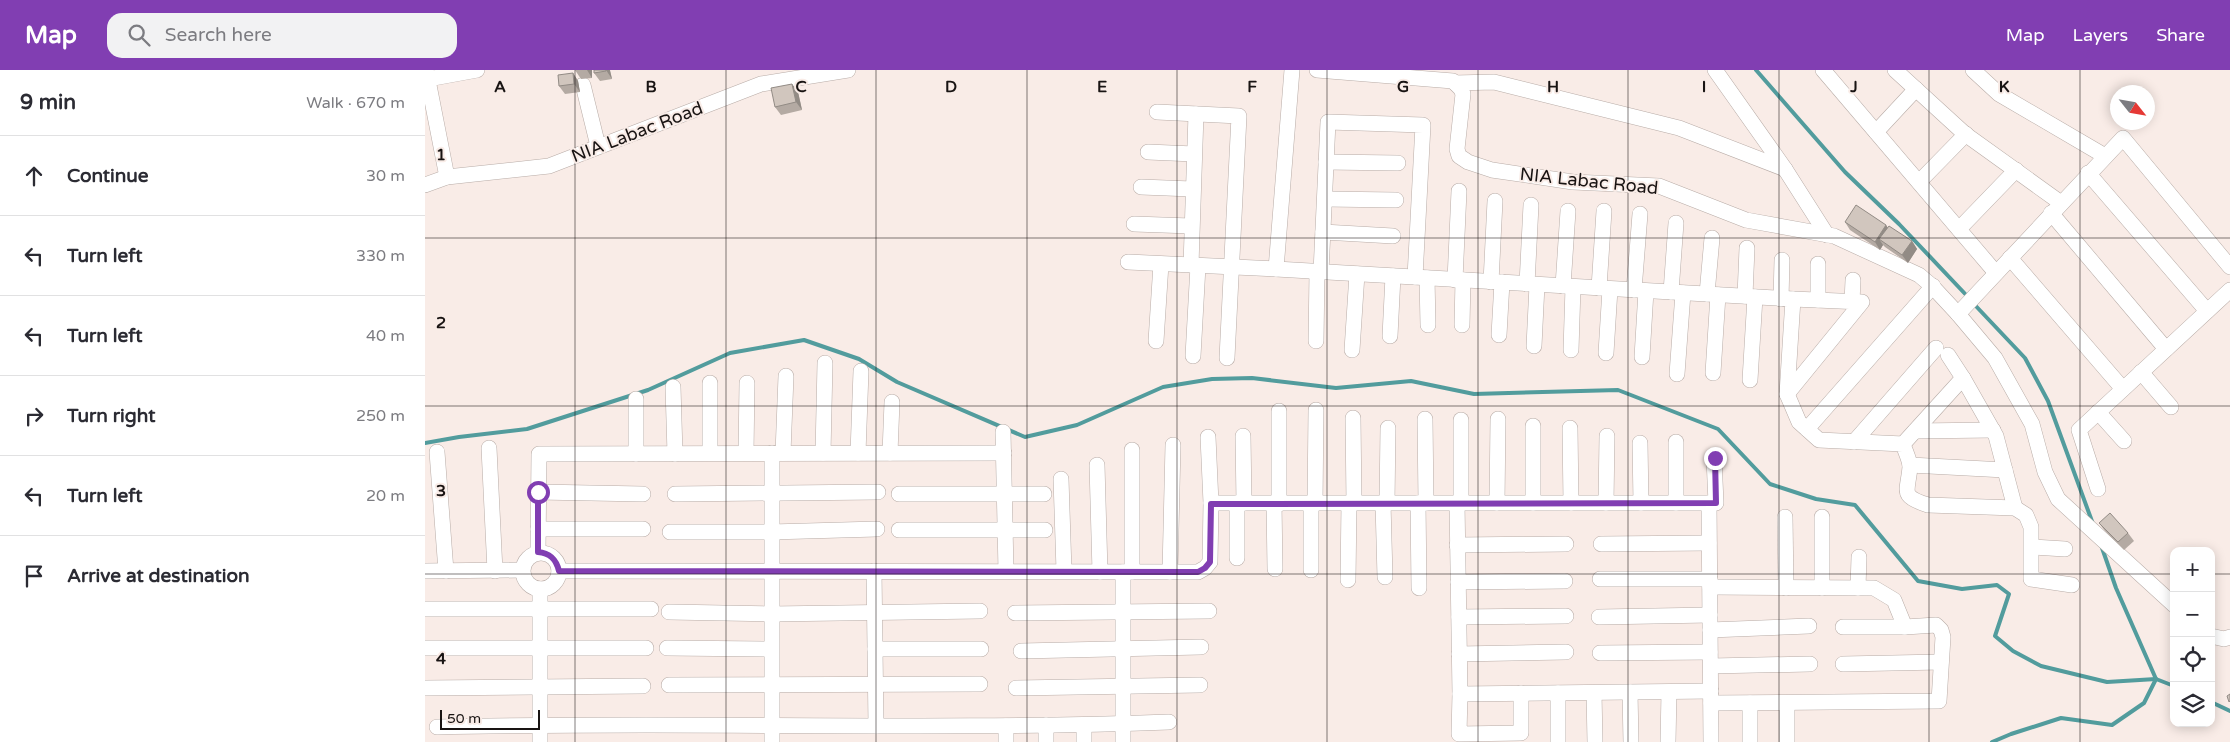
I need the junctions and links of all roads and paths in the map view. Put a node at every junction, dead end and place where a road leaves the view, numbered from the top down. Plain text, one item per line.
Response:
1 (477, 70) edge
2 (848, 70) edge
3 (1292, 70) edge
4 (1317, 70) edge
5 (1715, 70) edge
6 (1823, 70) edge
7 (1895, 70) edge
8 (1973, 70) edge
9 (427, 74) edge
10 (1494, 76) edge
11 (1455, 83) junction
12 (583, 85) dead end
13 (1916, 89) junction
14 (1157, 112) dead end
15 (1196, 114) junction
16 (1876, 132) junction
17 (1965, 134) junction
18 (598, 146) junction
19 (1148, 152) dead end
20 (1194, 154) junction
21 (2105, 156) junction
22 (1326, 162) junction
23 (1398, 163) dead end
24 (1785, 169) junction
25 (2016, 170) junction
26 (2088, 173) junction
27 (447, 177) junction
28 (1919, 182) junction
29 (425, 185) edge
30 (1141, 187) dead end
31 (1192, 189) junction
32 (1459, 191) dead end
33 (1325, 199) junction
34 (1396, 200) dead end
35 (1495, 201) dead end
36 (1531, 205) dead end
37 (2056, 208) junction
38 (1567, 211) dead end
39 (1604, 211) dead end
40 (1639, 214) dead end
41 (1676, 223) dead end
42 (1134, 224) dead end
43 (1191, 226) junction
44 (1959, 229) junction
45 (1323, 232) junction
46 (1827, 235) junction
47 (1393, 236) dead end
48 (1711, 238) dead end
49 (1747, 248) dead end
50 (2010, 258) junction
51 (1782, 260) dead end
52 (1128, 262) dead end
53 (1161, 264) junction
54 (1818, 264) dead end
55 (1194, 265) junction
56 (1230, 267) junction
57 (2230, 267) edge
58 (1276, 269) junction
59 (1319, 272) junction
60 (1996, 273) junction
61 (1357, 274) junction
62 (1393, 276) junction
63 (1421, 278) junction
64 (1459, 280) junction
65 (1853, 280) dead end
66 (1497, 282) junction
67 (1532, 284) junction
68 (1568, 286) junction
69 (1933, 286) junction
70 (1605, 288) junction
71 (1640, 290) junction
72 (2230, 290) edge
73 (1677, 293) junction
74 (1713, 295) junction
75 (1750, 297) junction
76 (1787, 299) junction
77 (1818, 300) junction
78 (1852, 302) junction
79 (1961, 311) junction
80 (2207, 311) junction
81 (1428, 324) dead end
82 (1463, 325) dead end
83 (1499, 335) dead end
84 (1390, 336) dead end
85 (1156, 341) dead end
86 (1316, 341) dead end
87 (1534, 346) dead end
88 (2166, 349) junction
89 (1352, 350) dead end
90 (1571, 350) dead end
91 (1606, 353) dead end
92 (1193, 356) dead end
93 (1227, 358) dead end
94 (1642, 358) dead end
95 (825, 363) dead end
96 (861, 371) dead end
97 (2141, 372) junction
98 (1713, 373) dead end
99 (1677, 374) dead end
100 (786, 376) dead end
101 (1963, 378) junction
102 (1750, 380) dead end
103 (710, 383) dead end
104 (747, 383) dead end
105 (673, 387) dead end
106 (2123, 388) junction
107 (1787, 394) junction
108 (636, 399) dead end
109 (892, 402) dead end
110 (2171, 407) dead end
111 (1317, 410) dead end
112 (1279, 411) dead end
113 (2099, 412) junction
114 (1353, 418) dead end
115 (1425, 419) dead end
116 (1498, 419) dead end
117 (1461, 420) dead end
118 (1533, 426) dead end
119 (1388, 428) dead end
120 (1570, 428) dead end
121 (1807, 430) junction
122 (1993, 430) junction
123 (1915, 431) junction
124 (1003, 432) dead end
125 (1243, 436) dead end
126 (1607, 436) dead end
127 (1208, 437) dead end
128 (2124, 441) dead end
129 (1675, 442) dead end
130 (1854, 442) junction
131 (1639, 443) dead end
132 (1903, 444) junction
133 (1173, 446) dead end
134 (489, 448) dead end
135 (1132, 450) dead end
136 (437, 452) dead end
137 (710, 453) junction
138 (746, 453) junction
139 (778, 453) junction
140 (823, 453) junction
141 (858, 453) junction
142 (891, 453) junction
143 (1004, 453) junction
144 (636, 454) junction
145 (675, 454) junction
146 (1715, 458) dead end
147 (1097, 465) dead end
148 (1910, 465) junction
149 (2005, 470) junction
150 (1061, 478) dead end
151 (2098, 488) dead end
152 (538, 492) junction
153 (878, 492) dead end
154 (643, 494) dead end
155 (675, 494) dead end
156 (771, 494) junction
157 (899, 494) dead end
158 (1005, 494) junction
159 (1044, 494) dead end
160 (1241, 503) junction
161 (1277, 503) junction
162 (1313, 503) junction
163 (1351, 503) junction
164 (1385, 503) junction
165 (1422, 503) junction
166 (1459, 503) junction
167 (1497, 503) junction
168 (1533, 503) junction
169 (1571, 503) junction
170 (1606, 503) junction
171 (1641, 503) junction
172 (1676, 503) junction
173 (1709, 503) junction
174 (1211, 504) junction
175 (2015, 508) junction
176 (1785, 517) dead end
177 (1822, 517) dead end
178 (538, 529) junction
179 (643, 529) dead end
180 (877, 529) dead end
181 (899, 530) dead end
182 (1045, 530) dead end
183 (1005, 531) junction
184 (669, 532) dead end
185 (771, 532) junction
186 (1709, 543) junction
187 (1457, 544) junction
188 (1566, 544) dead end
189 (1601, 544) dead end
190 (2033, 547) junction
191 (2065, 549) dead end
192 (538, 552) junction
193 (1859, 557) dead end
194 (1237, 558) dead end
195 (1275, 569) dead end
196 (523, 570) junction
197 (1311, 570) dead end
198 (425, 571) edge
199 (446, 571) junction
200 (495, 571) junction
201 (559, 571) junction
202 (771, 571) junction
203 (875, 571) junction
204 (1006, 571) junction
205 (1064, 572) junction
206 (1100, 572) junction
207 (1127, 572) junction
208 (1170, 572) junction
209 (1385, 576) dead end
210 (1600, 579) dead end
211 (1348, 580) dead end
212 (1565, 580) dead end
213 (1458, 582) junction
214 (1710, 583) junction
215 (2072, 585) dead end
216 (1419, 588) dead end
217 (1787, 588) junction
218 (1822, 588) junction
219 (1858, 588) junction
220 (540, 589) junction
221 (2170, 601) edge
222 (425, 609) edge
223 (651, 609) dead end
224 (540, 610) junction
225 (980, 611) dead end
226 (1209, 611) dead end
227 (669, 612) dead end
228 (1015, 612) dead end
229 (875, 613) junction
230 (1123, 613) junction
231 (771, 614) junction
232 (1566, 616) dead end
233 (1459, 617) junction
234 (1599, 617) dead end
235 (1710, 623) junction
236 (1809, 626) dead end
237 (1843, 627) dead end
238 (1905, 627) junction
239 (2215, 637) edge
240 (2230, 637) edge
241 (1201, 647) dead end
242 (425, 648) edge
243 (646, 648) dead end
244 (667, 648) dead end
245 (540, 649) junction
246 (771, 649) junction
247 (875, 649) junction
248 (981, 649) dead end
249 (1123, 650) junction
250 (1021, 651) dead end
251 (1566, 652) dead end
252 (1600, 653) dead end
253 (1459, 654) junction
254 (1711, 659) junction
255 (1941, 662) junction
256 (1810, 664) dead end
257 (1843, 664) dead end
258 (980, 684) dead end
259 (669, 685) dead end
260 (772, 685) junction
261 (875, 685) junction
262 (1200, 685) dead end
263 (540, 686) junction
264 (643, 686) dead end
265 (1123, 686) junction
266 (425, 688) edge
267 (1016, 688) dead end
268 (1630, 692) junction
269 (1669, 692) junction
270 (1521, 693) junction
271 (1558, 693) junction
272 (1595, 693) junction
273 (1460, 694) junction
274 (1711, 697) junction
275 (1750, 703) junction
276 (1787, 703) junction
277 (1169, 722) dead end
278 (541, 724) junction
279 (1123, 724) junction
280 (1085, 725) junction
281 (772, 726) junction
282 (875, 726) junction
283 (1006, 726) junction
284 (1046, 726) junction
285 (437, 727) dead end
286 (541, 742) edge
287 (772, 742) edge
288 (1007, 742) edge
289 (1046, 742) edge
290 (1084, 742) edge
291 (1123, 742) edge
292 (1558, 742) edge
293 (1595, 742) edge
294 (1631, 742) edge
295 (1668, 742) edge
296 (1711, 742) edge
297 (1750, 742) edge
298 (1787, 742) edge

1 - 9 street
2 - 18 street, NIA Labac Road
3 - 58 street
4 - 11 street
5 - 24 street
6 - 16 street
7 - 13 street
8 - 21 street
9 - 27 street
10 - 11 street
10 - 24 street
11 - 46 street, NIA Labac Road
12 - 18 street
13 - 16 street
13 - 17 street
14 - 15 street
15 - 20 street
15 - 56 street
16 - 28 street
17 - 25 street
17 - 28 street
18 - 27 street, NIA Labac Road
19 - 20 street
20 - 31 street
21 - 26 street
21 - 57 street
22 - 23 street
22 - 33 street
22 - 63 street
24 - 46 street
25 - 37 street
25 - 44 street
26 - 37 street
26 - 80 street
27 - 29 street, NIA Labac Road
28 - 44 street
30 - 31 street
31 - 43 street
32 - 64 street
33 - 34 street
33 - 45 street
35 - 66 street
36 - 67 street
37 - 50 street
37 - 88 street
38 - 68 street
39 - 70 street
40 - 71 street
41 - 73 street
42 - 43 street
43 - 55 street
44 - 60 street
45 - 47 street
45 - 59 street
46 - 69 street, NIA Labac Road
48 - 74 street
49 - 75 street
50 - 60 street
50 - 106 street
51 - 76 street
52 - 53 street
53 - 55 street
53 - 85 street
54 - 77 street
55 - 56 street
55 - 92 street
56 - 58 street
56 - 93 street
58 - 59 street
59 - 61 street
59 - 86 street
60 - 79 street
61 - 62 street
61 - 89 street
62 - 63 street
62 - 84 street
63 - 64 street
63 - 81 street
64 - 66 street
64 - 82 street
65 - 78 street
66 - 67 street
66 - 83 street
67 - 68 street
67 - 87 street
68 - 70 street
68 - 90 street
69 - 79 street, NIA Labac Road
69 - 121 street
70 - 71 street
70 - 91 street
71 - 73 street
71 - 94 street
72 - 80 street
73 - 74 street
73 - 99 street
74 - 75 street
74 - 98 street
75 - 76 street
75 - 102 street
76 - 77 street
76 - 107 street
77 - 78 street
78 - 107 street
79 - 221 street, NIA Labac Road
80 - 88 street
88 - 97 street
95 - 140 street
96 - 141 street
97 - 106 street
97 - 110 street
100 - 139 street
101 - 122 street
101 - 123 street
101 - 130 street
103 - 137 street
104 - 138 street
105 - 145 street
106 - 113 street
107 - 121 street
108 - 144 street
109 - 142 street
111 - 162 street
112 - 161 street
113 - 128 street
113 - 151 street
114 - 163 street
115 - 165 street
116 - 167 street
117 - 166 street
118 - 168 street
119 - 164 street
120 - 169 street
121 - 130 street
122 - 123 street
122 - 149 street
123 - 132 street
124 - 143 street
125 - 160 street
126 - 170 street
127 - 174 street
129 - 172 street
130 - 132 street
131 - 171 street
132 - 148 street
133 - 208 street
134 - 200 street
135 - 207 street
136 - 199 street
137 - 138 street
137 - 145 street
138 - 139 street
139 - 140 street
139 - 156 street
140 - 141 street
141 - 142 street
142 - 143 street
143 - 158 street
144 - 145 street
144 - 152 street
146 - 173 street
147 - 206 street
148 - 149 street
148 - 175 street
149 - 175 street
150 - 205 street
152 - 154 street
152 - 178 street
153 - 156 street
155 - 156 street
156 - 185 street
157 - 158 street
158 - 159 street
158 - 183 street
160 - 161 street
160 - 174 street
160 - 194 street
161 - 162 street
161 - 195 street
162 - 163 street
162 - 197 street
163 - 164 street
163 - 211 street
164 - 165 street
164 - 209 street
165 - 166 street
165 - 216 street
166 - 167 street
166 - 187 street
167 - 168 street
168 - 169 street
169 - 170 street
170 - 171 street
171 - 172 street
172 - 173 street
173 - 186 street
174 - 208 street
175 - 190 street
176 - 217 street
177 - 218 street
178 - 179 street
178 - 192 street
180 - 185 street
181 - 183 street
182 - 183 street
183 - 204 street
184 - 185 street
185 - 202 street
186 - 189 street
186 - 214 street
187 - 188 street
187 - 213 street
190 - 191 street
190 - 215 street
192 - 196 street
192 - 201 street
193 - 219 street
196 - 200 street
196 - 220 street
198 - 199 street
199 - 200 street
201 - 202 street
201 - 220 street
202 - 203 street
202 - 231 street
203 - 204 street
203 - 229 street
204 - 205 street
205 - 206 street
206 - 207 street
207 - 208 street
207 - 230 street
210 - 214 street
212 - 213 street
213 - 233 street
214 - 217 street
214 - 235 street
217 - 218 street
218 - 219 street
219 - 238 street
220 - 224 street
222 - 224 street
223 - 224 street
224 - 245 street
225 - 229 street
226 - 230 street
227 - 231 street
228 - 230 street
229 - 231 street
229 - 247 street
230 - 249 street
231 - 246 street
232 - 233 street
233 - 253 street
234 - 235 street
235 - 236 street
235 - 254 street
237 - 238 street
238 - 255 street
239 - 240 street
241 - 249 street
242 - 245 street
243 - 245 street
244 - 246 street
245 - 263 street
246 - 260 street
247 - 248 street
247 - 261 street
249 - 250 street
249 - 265 street
251 - 253 street
252 - 254 street
253 - 273 street
254 - 256 street
254 - 274 street
255 - 257 street
255 - 276 street
258 - 261 street
259 - 260 street
260 - 261 street
260 - 281 street
261 - 282 street
262 - 265 street
263 - 264 street
263 - 266 street
263 - 278 street
265 - 267 street
265 - 279 street
268 - 269 street
268 - 272 street
268 - 294 street
269 - 274 street
269 - 295 street
270 - 271 street
270 - 273 street
270 - 273 street
271 - 272 street
271 - 292 street
272 - 293 street
274 - 275 street
274 - 296 street
275 - 276 street
275 - 297 street
276 - 298 street
277 - 279 street
278 - 281 street
278 - 285 street
278 - 286 street
279 - 280 street
279 - 291 street
280 - 284 street
280 - 290 street
281 - 282 street
281 - 287 street
282 - 283 street
283 - 284 street
283 - 288 street
284 - 289 street

